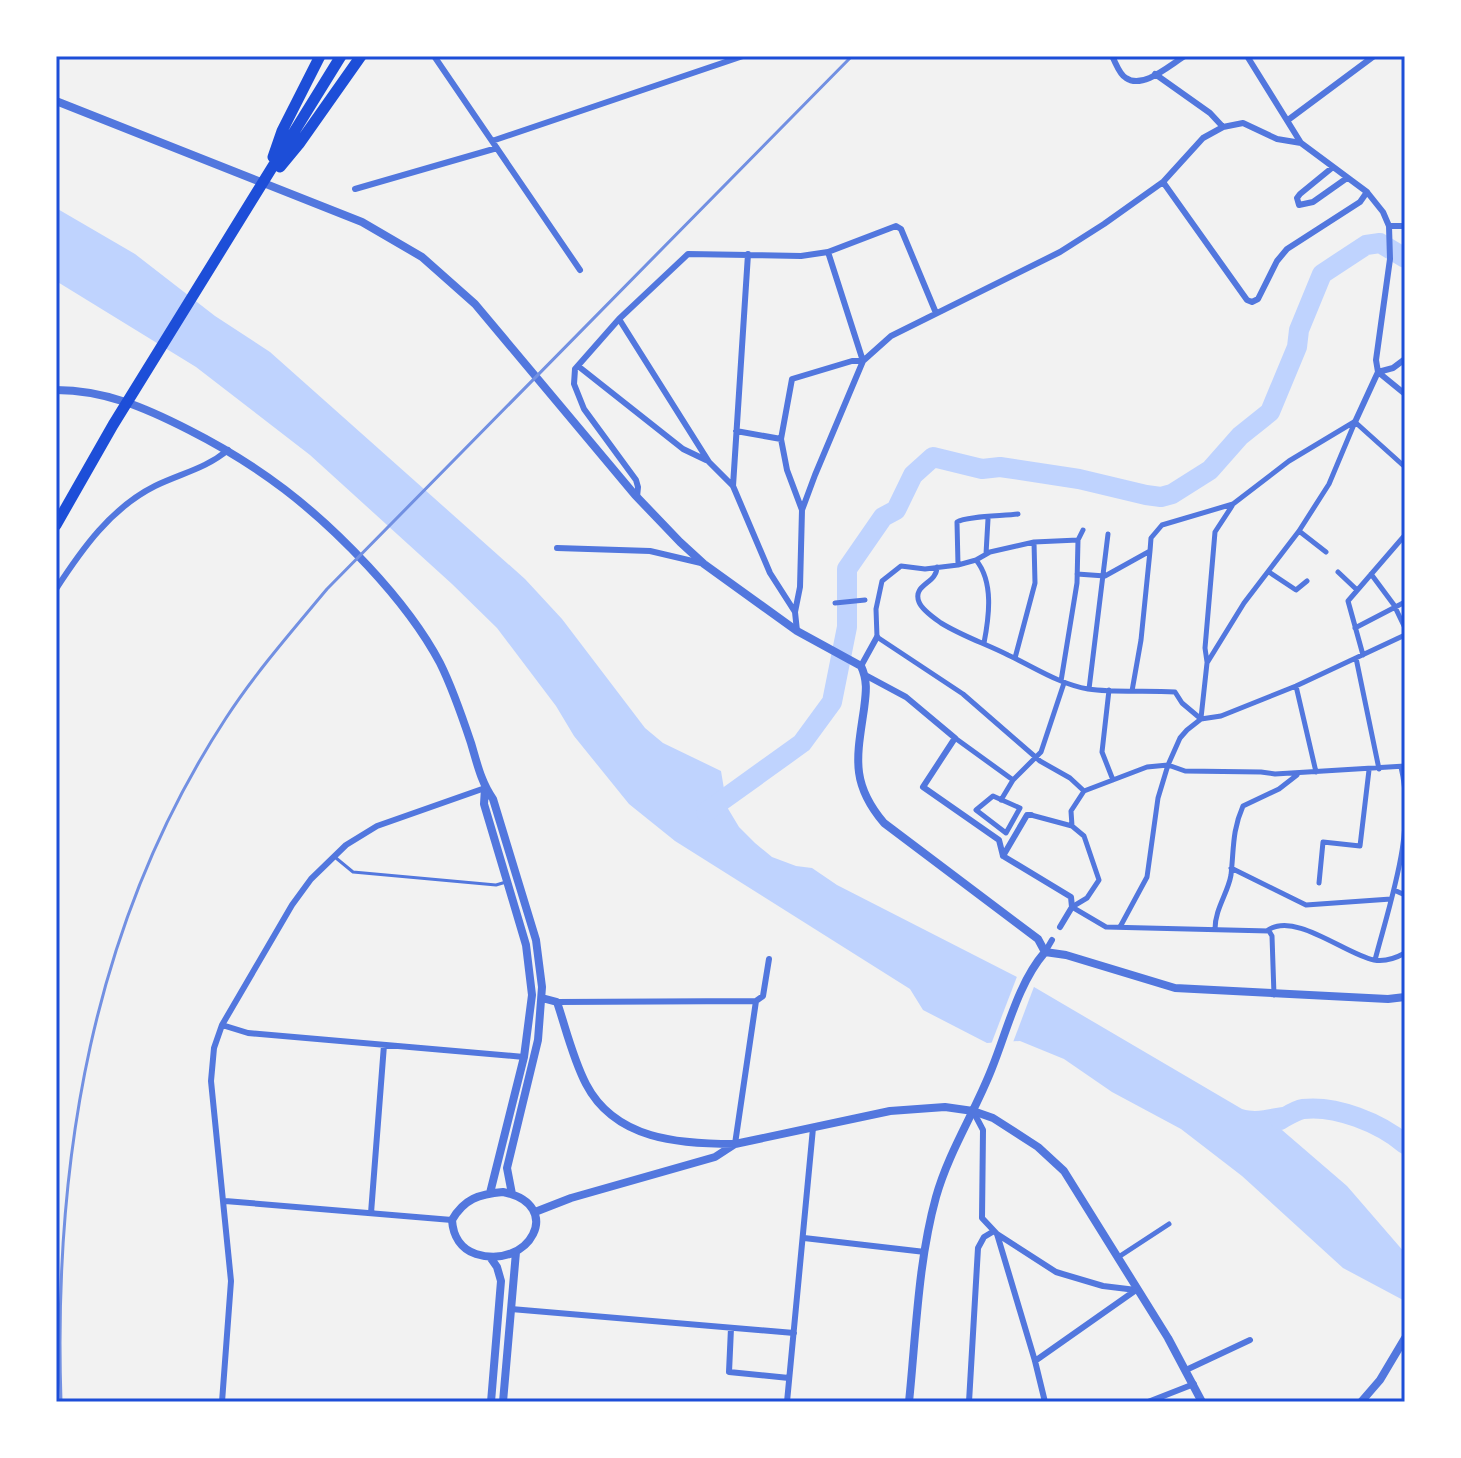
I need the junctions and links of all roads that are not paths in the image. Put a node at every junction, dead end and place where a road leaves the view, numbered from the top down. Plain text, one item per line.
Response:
1 (320, 56) edge
2 (341, 56) edge
3 (361, 56) edge
4 (434, 56) edge
5 (743, 56) edge
6 (1112, 56) edge
7 (1185, 56) edge
8 (1247, 56) edge
9 (1374, 56) edge
10 (1155, 74) junction
11 (56, 101) edge
12 (1288, 120) junction
13 (1223, 127) junction
14 (492, 141) junction
15 (1301, 143) junction
16 (497, 148) junction
17 (1333, 167) junction
18 (1347, 178) junction
19 (264, 182) junction
20 (1163, 182) junction
21 (355, 189) dead end
22 (1367, 192) junction
23 (256, 195) junction
24 (1389, 226) junction
25 (1405, 226) edge
26 (828, 252) junction
27 (748, 254) junction
28 (580, 270) dead end
29 (936, 313) junction
30 (619, 319) junction
31 (1405, 359) edge
32 (863, 361) junction
33 (578, 366) junction
34 (1378, 372) junction
35 (56, 390) edge
36 (1405, 394) edge
37 (1355, 422) junction
38 (736, 431) junction
39 (781, 439) junction
40 (228, 450) junction
41 (709, 462) junction
42 (1405, 467) edge
43 (733, 486) junction
44 (637, 497) junction
45 (1233, 504) junction
46 (802, 510) junction
47 (1018, 514) dead end
48 (988, 519) junction
49 (56, 525) edge
50 (1083, 530) dead end
51 (1299, 531) junction
52 (1108, 534) dead end
53 (1405, 535) edge
54 (1078, 540) junction
55 (1034, 542) junction
56 (557, 548) dead end
57 (1150, 551) junction
58 (1326, 552) dead end
59 (986, 555) junction
60 (976, 560) junction
61 (704, 564) junction
62 (958, 565) junction
63 (937, 567) junction
64 (1269, 572) junction
65 (1338, 572) dead end
66 (1077, 574) junction
67 (1371, 574) junction
68 (1105, 576) junction
69 (1307, 581) dead end
70 (56, 589) edge
71 (1356, 589) junction
72 (865, 600) dead end
73 (1405, 602) edge
74 (835, 603) dead end
75 (1396, 608) junction
76 (795, 612) junction
77 (1355, 628) junction
78 (1405, 628) edge
79 (797, 631) junction
80 (1405, 635) edge
81 (877, 637) junction
82 (984, 643) junction
83 (1360, 656) junction
84 (1015, 658) junction
85 (1207, 663) junction
86 (860, 667) junction
87 (1063, 682) junction
88 (1296, 686) junction
89 (1089, 689) junction
90 (1109, 690) junction
91 (1132, 691) junction
92 (1201, 719) junction
93 (955, 738) junction
94 (1037, 758) junction
95 (1168, 765) junction
96 (1403, 766) edge
97 (1379, 769) junction
98 (1369, 770) junction
99 (1314, 773) junction
100 (1298, 774) junction
101 (1013, 780) junction
102 (1110, 781) junction
103 (485, 788) junction
104 (1084, 791) junction
105 (1001, 800) junction
106 (1405, 810) edge
107 (1031, 815) joint
108 (1072, 826) junction
109 (333, 856) junction
110 (1003, 856) junction
111 (1231, 868) junction
112 (507, 882) junction
113 (1319, 883) dead end
114 (1394, 890) junction
115 (1405, 895) edge
116 (1391, 899) junction
117 (1072, 907) junction
118 (1060, 927) dead end
119 (1119, 928) junction
120 (1215, 929) junction
121 (1267, 931) junction
122 (1052, 940) dead end
123 (1044, 953) junction
124 (1405, 953) edge
125 (769, 959) dead end
126 (1375, 960) junction
127 (1274, 995) junction
128 (1405, 997) edge
129 (542, 998) junction
130 (756, 1001) junction
131 (557, 1002) junction
132 (222, 1025) junction
133 (384, 1045) junction
134 (524, 1057) junction
135 (973, 1111) junction
136 (813, 1128) junction
137 (735, 1144) junction
138 (490, 1193) junction
139 (512, 1194) junction
140 (225, 1201) junction
141 (535, 1212) junction
142 (371, 1213) junction
143 (452, 1220) junction
144 (1169, 1224) dead end
145 (996, 1232) junction
146 (804, 1238) junction
147 (516, 1252) junction
148 (925, 1252) junction
149 (490, 1257) junction
150 (1117, 1258) junction
151 (1136, 1290) junction
152 (511, 1309) junction
153 (731, 1328) junction
154 (794, 1333) junction
155 (1405, 1338) edge
156 (1250, 1340) dead end
157 (1035, 1361) junction
158 (1186, 1370) junction
159 (789, 1378) junction
160 (1194, 1384) junction
161 (222, 1402) edge
162 (491, 1402) edge
163 (503, 1402) edge
164 (787, 1402) edge
165 (909, 1402) edge
166 (969, 1402) edge
167 (1045, 1402) edge
168 (1148, 1402) edge
169 (1202, 1402) edge
170 (1361, 1402) edge

1 - 19 highway
2 - 19 highway
3 - 23 highway
4 - 14 street
5 - 14 street
6 - 10 street
7 - 10 street
8 - 12 street
9 - 12 street
10 - 13 street
11 - 44 street
12 - 15 street
13 - 15 street
13 - 20 street
14 - 16 street
15 - 17 street
16 - 21 street
16 - 28 street
17 - 18 street
17 - 18 street
18 - 22 street
19 - 23 highway
20 - 22 street
20 - 29 street
22 - 24 street
23 - 49 highway
24 - 25 street
24 - 34 street
26 - 27 street
26 - 29 street
26 - 32 street
27 - 30 street
27 - 38 street
29 - 32 street
30 - 33 street
30 - 41 street
31 - 34 street
32 - 39 street
32 - 46 street
33 - 41 street
33 - 44 street
34 - 36 street
34 - 37 street
35 - 40 street
37 - 42 street
37 - 45 street
37 - 51 street
38 - 39 street
38 - 43 street
39 - 46 street
40 - 70 street
40 - 103 street
41 - 43 street
43 - 76 street
44 - 61 street
45 - 57 street
45 - 85 street
46 - 76 street
47 - 48 street
48 - 59 street
48 - 62 street
50 - 54 street
51 - 58 street
51 - 64 street
52 - 68 street
53 - 67 street
54 - 55 street
54 - 66 street
55 - 59 street
55 - 84 street
56 - 61 street
57 - 68 street
57 - 91 street
59 - 60 street
60 - 62 street
60 - 82 street
61 - 79 street
62 - 63 street
63 - 81 street
63 - 82 street
64 - 69 street
64 - 85 street
65 - 71 street
66 - 68 street
66 - 87 street
67 - 71 street
67 - 75 street
68 - 89 street
71 - 77 street
72 - 74 street
73 - 75 street
75 - 77 street
75 - 78 street
76 - 79 street
77 - 83 street
79 - 86 street
80 - 83 street
81 - 86 street
81 - 94 street
82 - 84 street
83 - 88 street
83 - 97 street
84 - 87 street
85 - 92 street
86 - 93 street
86 - 123 street
87 - 89 street
87 - 94 street
88 - 92 street
88 - 99 street
89 - 90 street
90 - 91 street
90 - 102 street
91 - 92 street
92 - 95 street
93 - 101 street
93 - 110 street
94 - 101 street
94 - 104 street
95 - 100 street
95 - 102 street
95 - 119 street
96 - 97 street
96 - 106 street
97 - 98 street
98 - 99 street
98 - 113 street
99 - 100 street
100 - 111 street
101 - 105 street
102 - 104 street
103 - 109 street
103 - 112 street
103 - 129 street
104 - 108 street
105 - 105 street
106 - 114 street
107 - 108 street
107 - 110 street
108 - 117 street
109 - 112 lane
109 - 132 street
110 - 117 street
111 - 116 street
111 - 120 street
112 - 134 street
114 - 115 street
114 - 116 street
116 - 126 street
117 - 118 street
117 - 119 street
119 - 120 street
120 - 121 street
121 - 126 street
121 - 127 street
122 - 123 street
123 - 127 street
123 - 135 street
124 - 126 street
125 - 130 street
127 - 128 street
129 - 131 street
129 - 139 street
130 - 131 street
130 - 137 street
131 - 137 street
132 - 133 street
132 - 140 street
133 - 134 street
133 - 142 street
134 - 138 street
135 - 136 street
135 - 145 street
135 - 148 street
135 - 150 street
136 - 137 street
136 - 146 street
137 - 141 street
138 - 139 street
138 - 143 street
139 - 141 street
140 - 142 street
140 - 161 street
141 - 147 street
142 - 143 street
143 - 149 street
144 - 150 street
145 - 151 street
145 - 157 street
145 - 166 street
146 - 148 street
146 - 154 street
147 - 149 street
147 - 152 street
148 - 165 street
149 - 162 street
150 - 151 street
151 - 157 street
151 - 158 street
152 - 153 street
152 - 163 street
153 - 154 street
153 - 159 street
154 - 159 street
155 - 170 street
156 - 158 street
157 - 167 street
158 - 160 street
159 - 164 street
160 - 168 street
160 - 169 street

